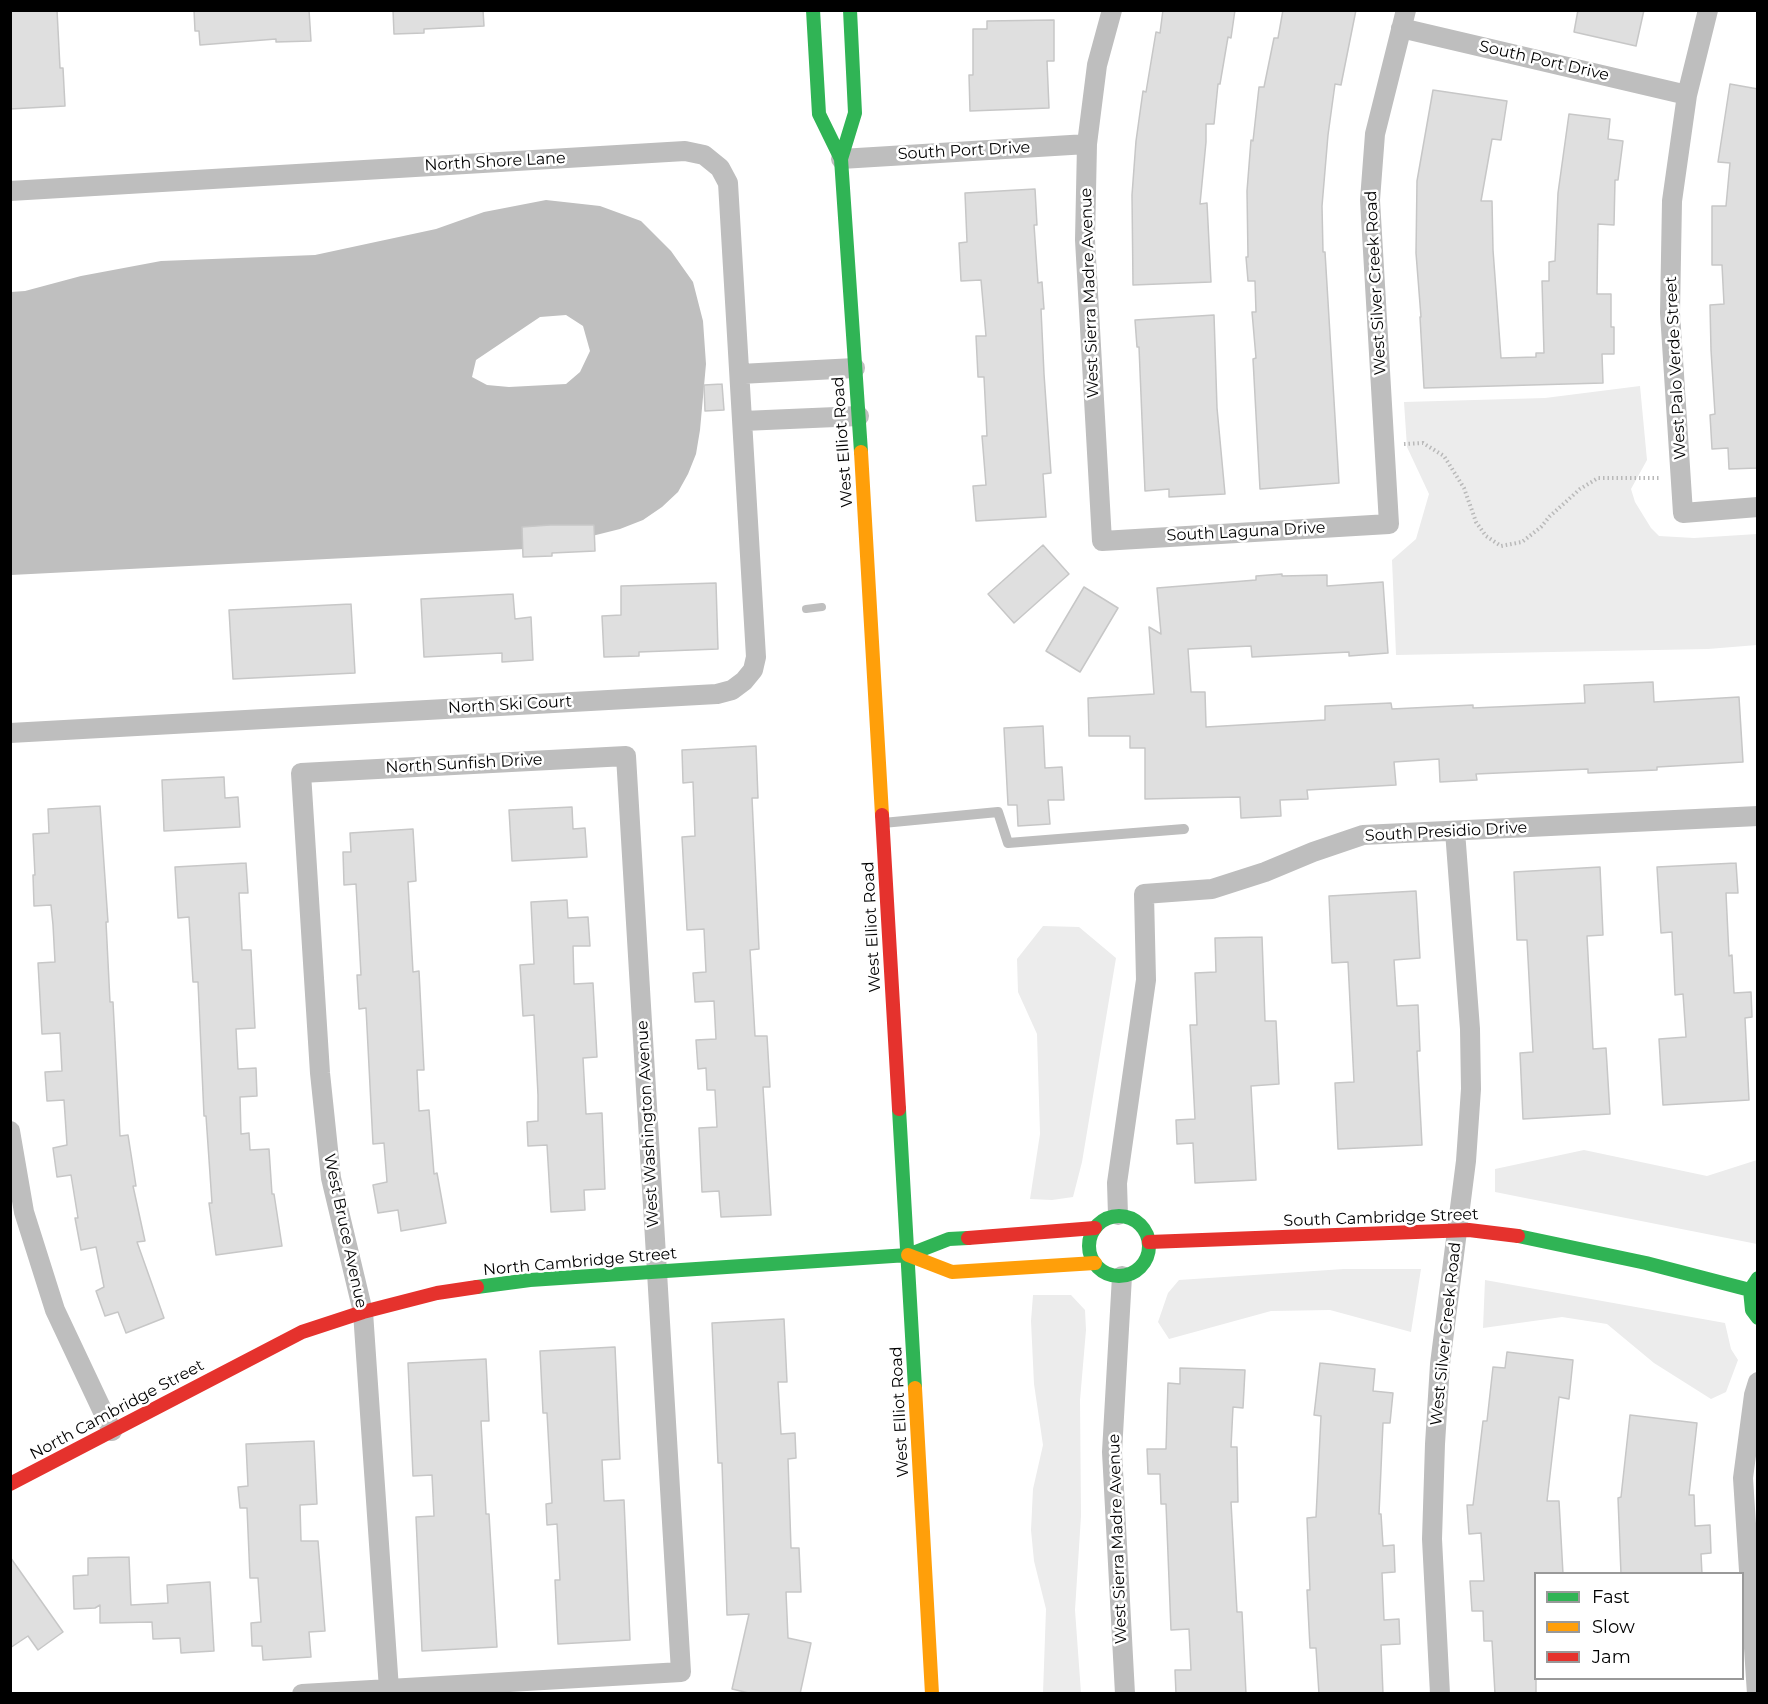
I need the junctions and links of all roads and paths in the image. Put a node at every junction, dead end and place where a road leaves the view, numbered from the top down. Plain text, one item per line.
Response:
1 (813, 10) edge
2 (850, 10) edge
3 (1112, 10) edge
4 (1708, 10) edge
5 (1403, 19) edge
6 (1687, 95) junction
7 (1087, 144) junction
8 (841, 159) junction
9 (10, 191) edge
10 (855, 368) junction
11 (740, 374) junction
12 (859, 416) junction
13 (742, 422) junction
14 (1385, 446) junction
15 (1681, 478) junction
16 (1758, 507) edge
17 (1389, 524) joint
18 (1102, 541) joint
19 (10, 733) edge
20 (626, 756) joint
21 (301, 773) joint
22 (1758, 816) edge
23 (882, 823) junction
24 (1184, 829) dead end
25 (1455, 831) junction
26 (10, 1131) edge
27 (1118, 1215) junction
28 (1095, 1228) junction
29 (1457, 1230) junction
30 (1149, 1242) junction
31 (908, 1255) junction
32 (1095, 1263) junction
33 (657, 1272) junction
34 (1122, 1276) junction
35 (1758, 1278) edge
36 (1750, 1290) junction
37 (363, 1312) junction
38 (1758, 1318) edge
39 (1758, 1382) edge
40 (112, 1431) junction
41 (10, 1485) edge
42 (1753, 1561) edge
43 (389, 1689) junction
44 (303, 1694) edge
45 (932, 1694) edge
46 (1125, 1694) edge
47 (1440, 1694) edge
48 (1757, 1694) edge

1 - 8 street, West Elliot Road
2 - 8 street, West Elliot Road
3 - 7 street, West Sierra Madre Avenue
4 - 6 street, West Palo Verde Street
5 - 6 street, South Port Drive
5 - 14 street, West Silver Creek Road
6 - 15 street, West Palo Verde Street
7 - 8 street, South Port Drive
7 - 18 street, West Sierra Madre Avenue
8 - 10 street, West Elliot Road
9 - 11 street, North Shore Lane
10 - 11 street
10 - 12 street, West Elliot Road
11 - 13 street, North Shore Lane
12 - 13 street
12 - 23 street, West Elliot Road
13 - 19 street, North Ski Court
14 - 15 path
14 - 17 street, West Silver Creek Road
15 - 16 street, West Palo Verde Street
17 - 18 street, South Laguna Drive
20 - 21 street, North Sunfish Drive
20 - 33 street, West Washington Avenue
21 - 37 street, West Bruce Avenue
22 - 25 street, South Presidio Drive
23 - 24 lane
23 - 31 street, West Elliot Road
25 - 27 street, South Presidio Drive
25 - 29 street, West Silver Creek Road
26 - 40 street
27 - 28 street
27 - 30 street
28 - 31 street
28 - 32 street
29 - 30 street, South Cambridge Street
29 - 36 street, South Cambridge Street
29 - 47 street, West Silver Creek Road
30 - 34 street
31 - 32 street
31 - 33 street, North Cambridge Street
31 - 45 street, West Elliot Road
32 - 34 street
33 - 37 street, North Cambridge Street
33 - 43 street, West Washington Avenue
34 - 46 street, West Sierra Madre Avenue
35 - 36 street
36 - 38 street
37 - 40 street, North Cambridge Street
37 - 43 street, West Bruce Avenue
39 - 42 street
40 - 41 street, North Cambridge Street
42 - 48 street
43 - 44 street

